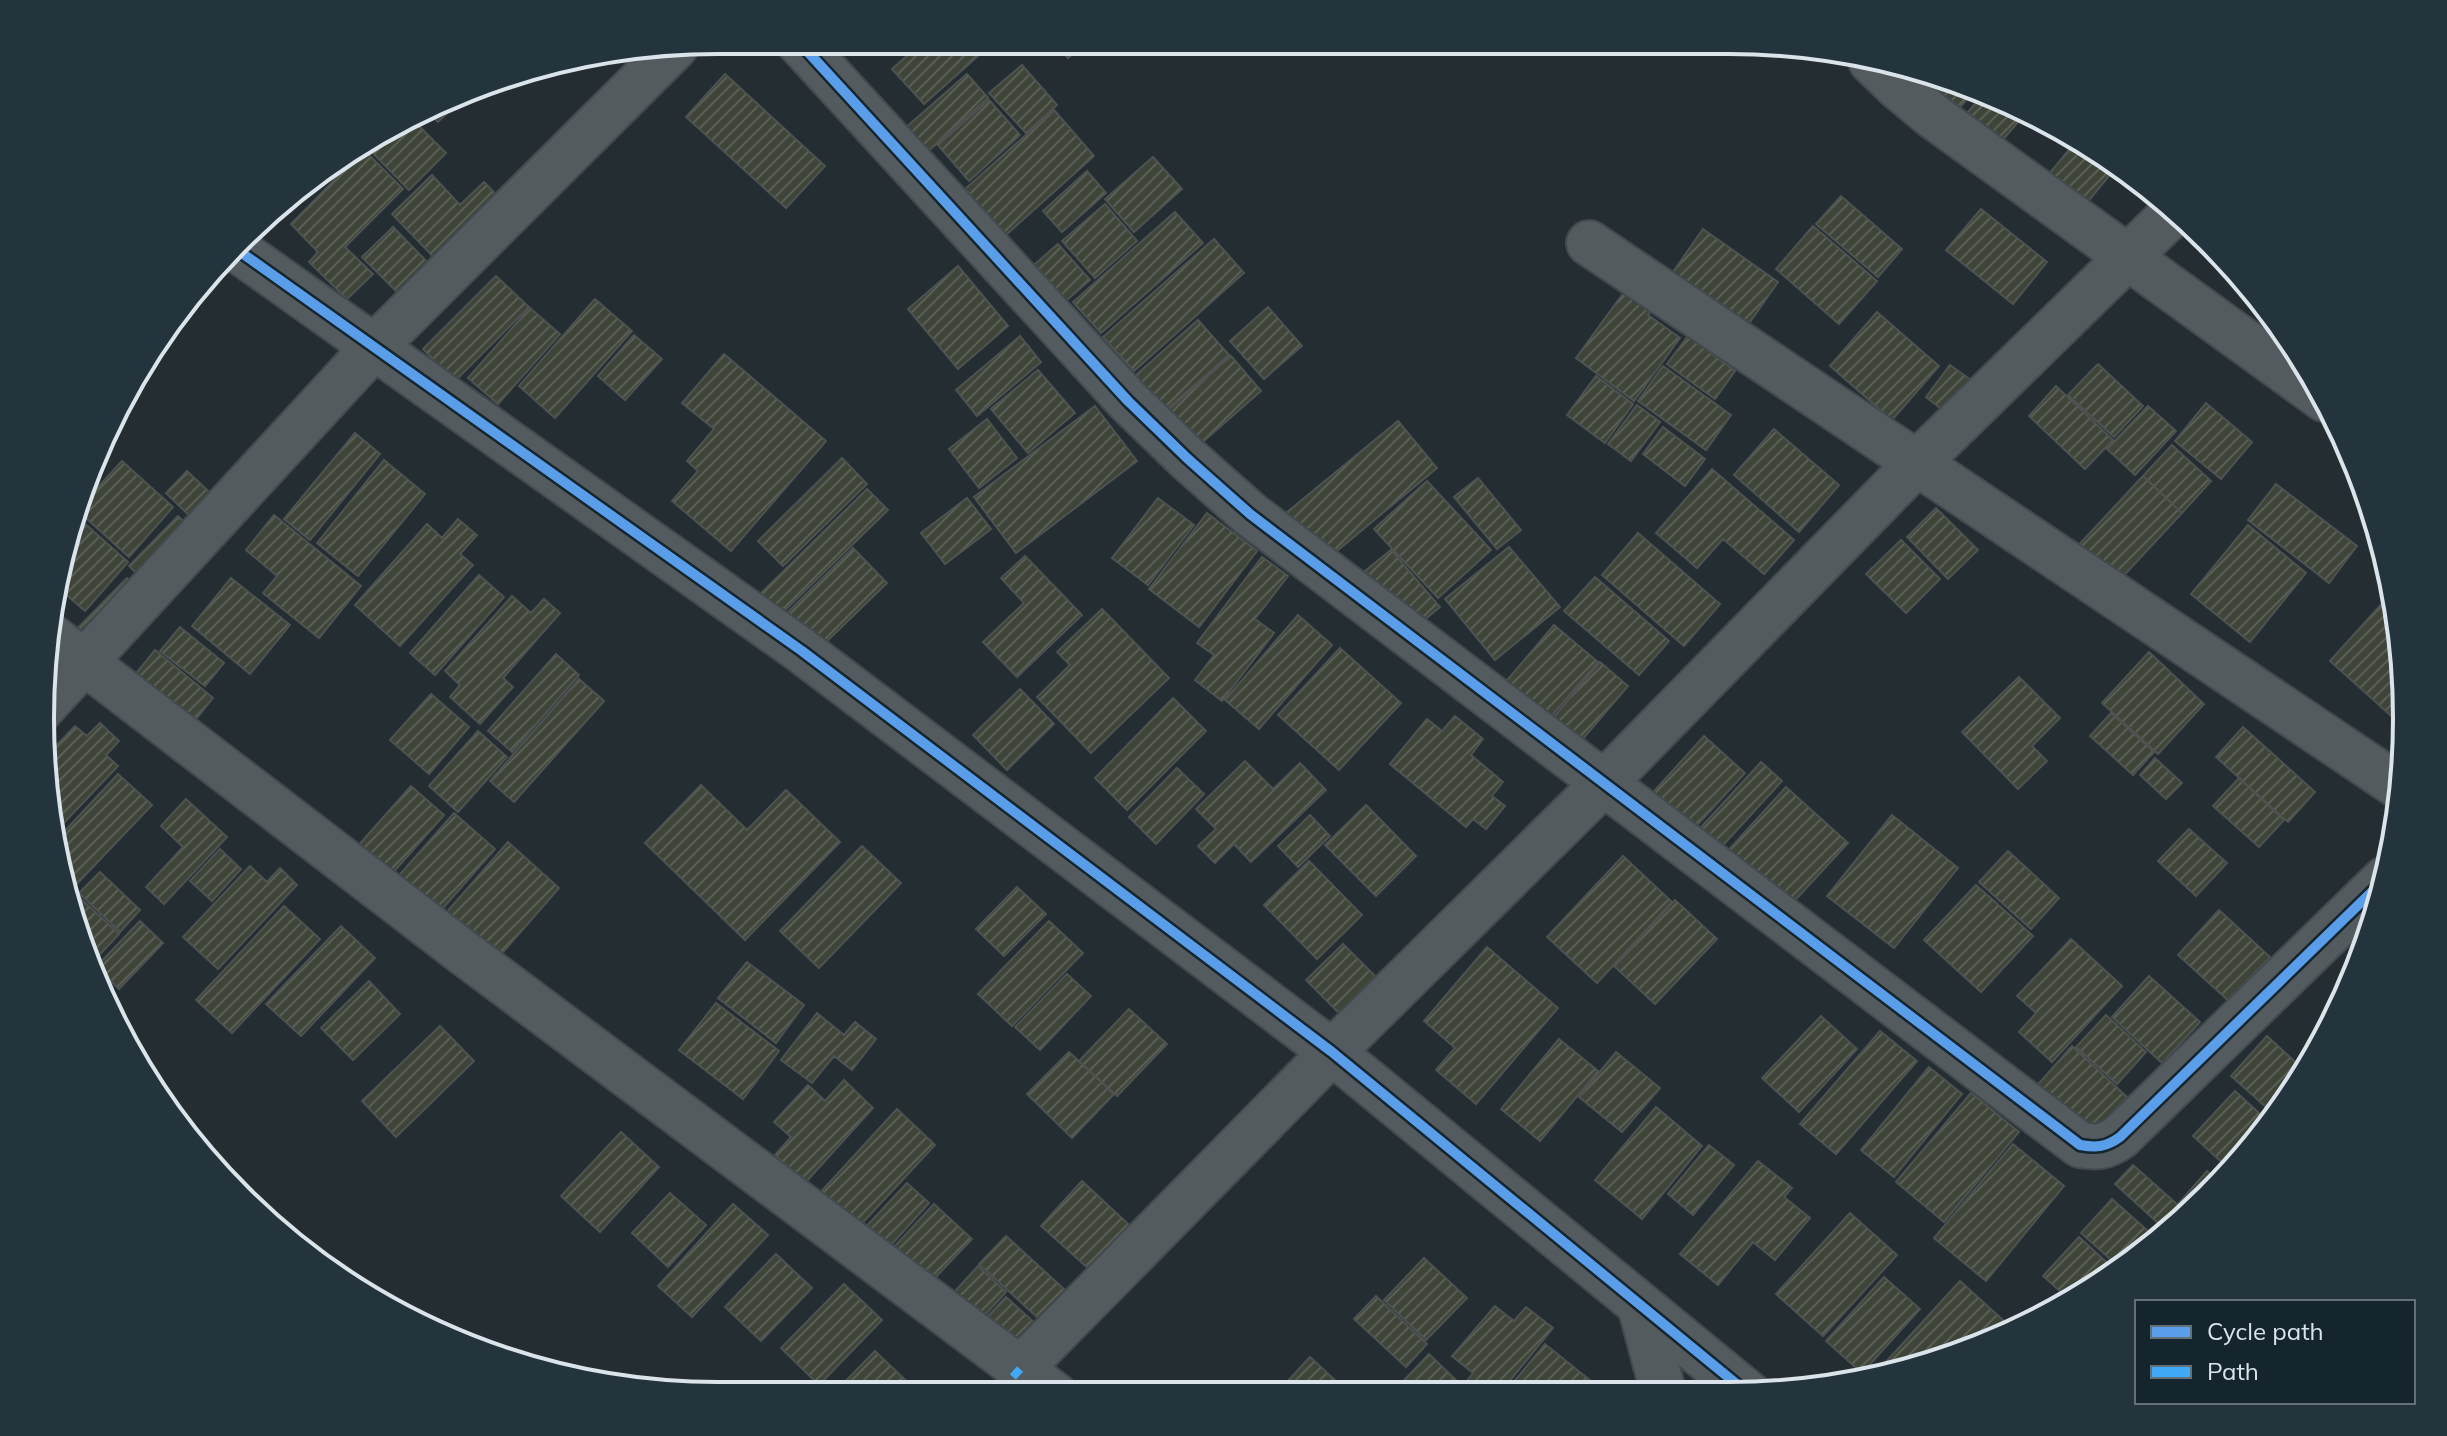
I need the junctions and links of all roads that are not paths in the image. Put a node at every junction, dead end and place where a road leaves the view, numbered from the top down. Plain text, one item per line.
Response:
1 (810, 54) edge
2 (663, 56) edge
3 (1883, 73) edge
4 (2167, 219) edge
5 (1589, 243) dead end
6 (243, 254) edge
7 (2127, 256) junction
8 (374, 347) junction
9 (2302, 383) edge
10 (1917, 463) junction
11 (68, 650) edge
12 (55, 679) edge
13 (2390, 780) edge
14 (1604, 783) junction
15 (2369, 895) edge
16 (1332, 1052) junction
17 (1640, 1305) junction
18 (1020, 1369) junction
19 (1038, 1382) edge
20 (1661, 1382) edge
21 (1734, 1382) edge

1 - 14 street
2 - 8 street
3 - 7 street
4 - 7 street
5 - 10 street
6 - 8 street
7 - 9 street
7 - 10 street
8 - 11 street
8 - 16 street
10 - 13 street
10 - 14 street
11 - 12 street
11 - 18 street
14 - 15 street
14 - 16 street
16 - 17 street
16 - 18 street
17 - 20 street
17 - 21 street
18 - 19 street

